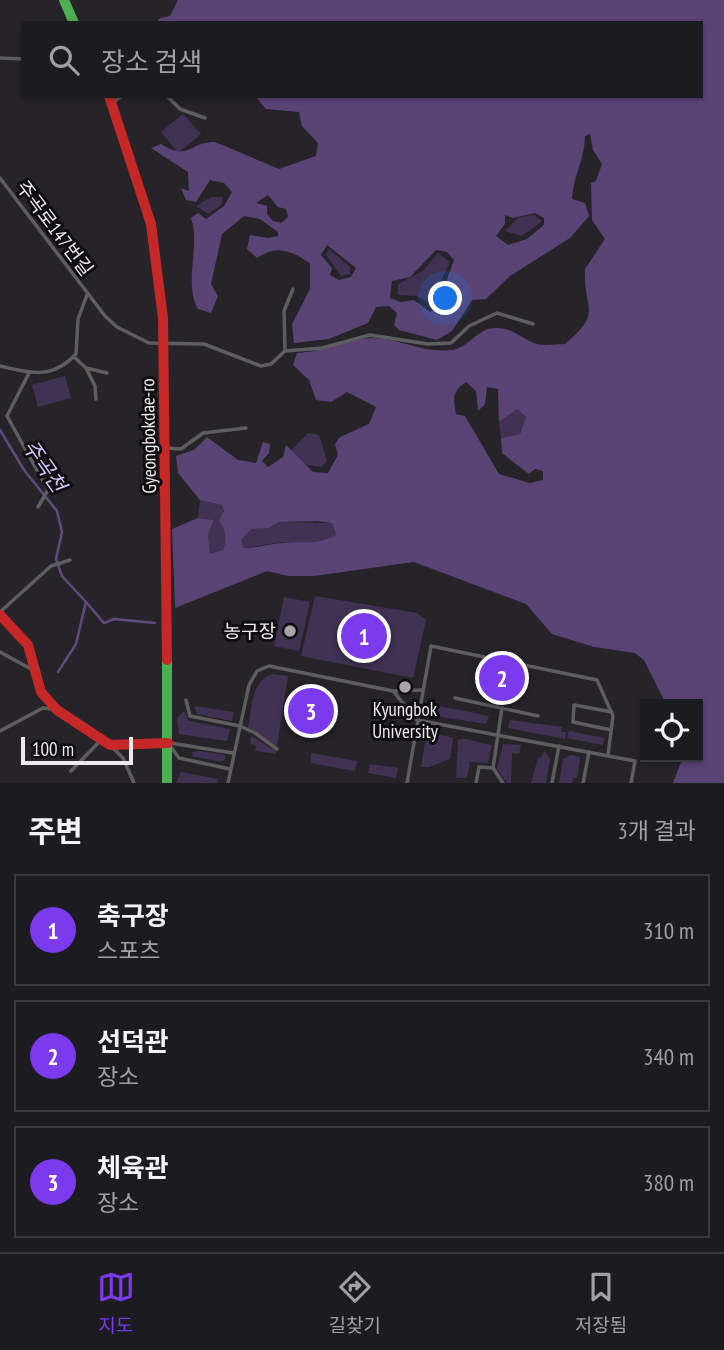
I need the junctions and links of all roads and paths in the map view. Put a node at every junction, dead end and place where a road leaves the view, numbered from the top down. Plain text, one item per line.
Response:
1 (64, 0) edge
2 (74, 21) edge
3 (0, 58) edge
4 (21, 59) edge
5 (169, 98) edge
6 (110, 99) edge
7 (205, 118) dead end
8 (0, 178) edge
9 (293, 289) dead end
10 (87, 295) junction
11 (533, 324) dead end
12 (164, 344) junction
13 (285, 351) junction
14 (74, 357) junction
15 (0, 366) edge
16 (86, 368) junction
17 (29, 373) junction
18 (107, 373) dead end
19 (96, 399) dead end
20 (246, 428) dead end
21 (166, 448) junction
22 (38, 507) dead end
23 (70, 560) dead end
24 (0, 614) edge
25 (0, 652) edge
26 (36, 671) junction
27 (422, 690) junction
28 (393, 691) junction
29 (455, 698) dead end
30 (186, 700) dead end
31 (502, 708) junction
32 (57, 709) junction
33 (612, 712) junction
34 (538, 716) dead end
35 (417, 720) junction
36 (240, 726) junction
37 (611, 730) junction
38 (0, 731) edge
39 (496, 735) junction
40 (105, 743) junction
41 (168, 743) junction
42 (559, 747) junction
43 (277, 749) dead end
44 (589, 752) junction
45 (233, 753) junction
46 (608, 755) junction
47 (493, 768) junction
48 (230, 769) junction
49 (71, 771) dead end
50 (134, 783) edge
51 (167, 783) edge
52 (228, 783) edge
53 (407, 783) edge
54 (476, 783) edge
55 (503, 783) edge
56 (552, 783) edge
57 (583, 783) edge
58 (631, 783) edge

1 - 2 street
3 - 4 lane
5 - 7 lane
6 - 12 street, Gyeongbokdae-ro
8 - 10 lane, 주곡로147번길
9 - 13 lane
10 - 12 lane, 주곡로147번길
10 - 14 lane, 주곡로147번길
11 - 13 lane
12 - 13 lane, 주곡로147번길
12 - 21 street, Gyeongbokdae-ro
14 - 16 lane
14 - 17 lane
15 - 17 lane
16 - 18 lane
16 - 19 lane
17 - 22 lane
20 - 21 lane
21 - 41 street, Gyeongbokdae-ro
23 - 24 lane
24 - 26 street
25 - 26 lane
26 - 32 street
27 - 28 lane
27 - 33 lane
27 - 35 lane
28 - 35 lane
28 - 36 lane
29 - 31 lane
30 - 36 lane
31 - 34 lane
31 - 39 lane
32 - 38 lane
32 - 40 street
33 - 37 lane
33 - 37 lane
35 - 39 lane
35 - 53 lane
36 - 43 lane
36 - 45 lane
37 - 46 lane
39 - 42 lane
39 - 47 lane
40 - 41 street
40 - 49 lane
40 - 50 lane
41 - 45 lane
41 - 48 lane
41 - 51 street, Gyeongbokdae-ro
42 - 44 lane
42 - 56 lane
44 - 46 lane
44 - 57 lane
45 - 48 lane
46 - 58 lane
47 - 54 lane
47 - 55 lane
48 - 52 lane

